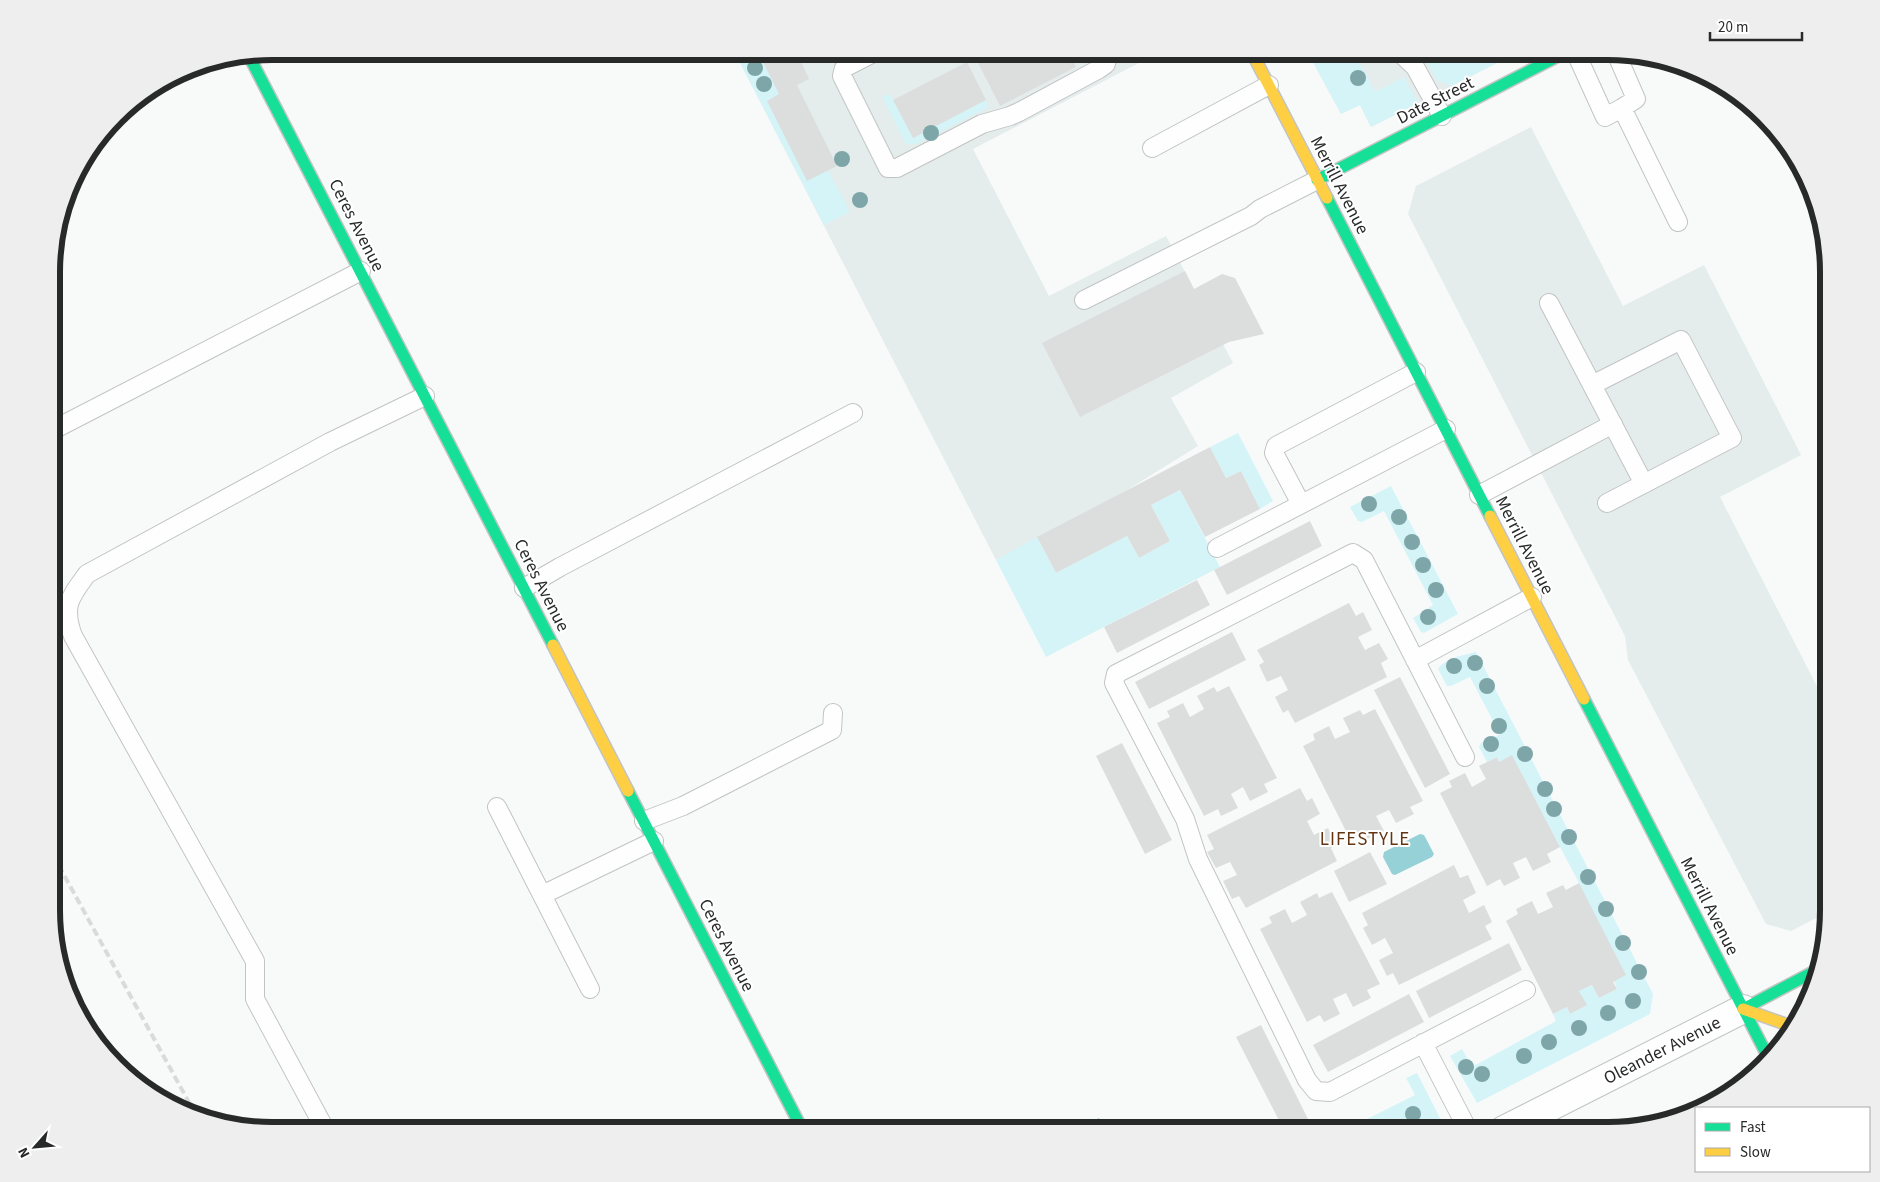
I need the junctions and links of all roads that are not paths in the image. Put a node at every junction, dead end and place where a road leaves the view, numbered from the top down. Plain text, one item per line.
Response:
1 (860, 60) edge
2 (1107, 60) edge
3 (1256, 60) edge
4 (1408, 60) edge
5 (1551, 60) edge
6 (1579, 60) edge
7 (1619, 60) edge
8 (252, 61) edge
9 (1269, 85) junction
10 (1622, 108) junction
11 (1442, 116) junction
12 (1152, 148) dead end
13 (1318, 180) junction
14 (1678, 222) dead end
15 (361, 271) junction
16 (1084, 300) dead end
17 (1549, 303) dead end
18 (1416, 372) junction
19 (1592, 385) junction
20 (425, 396) junction
21 (853, 413) dead end
22 (1613, 424) junction
23 (60, 426) edge
24 (1446, 429) junction
25 (1644, 484) junction
26 (1479, 495) junction
27 (1607, 503) dead end
28 (1301, 504) junction
29 (1217, 548) dead end
30 (524, 588) junction
31 (1532, 597) junction
32 (1415, 660) junction
33 (833, 712) dead end
34 (1465, 757) dead end
35 (497, 807) dead end
36 (644, 821) junction
37 (654, 841) junction
38 (542, 895) junction
39 (1811, 973) edge
40 (590, 988) dead end
41 (1526, 990) dead end
42 (1743, 1009) junction
43 (1786, 1024) edge
44 (1423, 1043) junction
45 (1765, 1052) edge
46 (321, 1122) edge
47 (798, 1122) edge
48 (1464, 1122) edge
49 (1520, 1122) edge

1 - 2 lane
3 - 9 street, Merrill Avenue
4 - 11 lane
5 - 11 street, Date Street
6 - 10 lane
7 - 10 lane
8 - 15 street, Ceres Avenue
9 - 12 lane
9 - 13 street, Merrill Avenue
10 - 14 lane
11 - 13 street, Date Street
13 - 16 lane
13 - 18 street, Merrill Avenue
15 - 20 street, Ceres Avenue
15 - 23 lane
17 - 19 lane
18 - 24 street, Merrill Avenue
18 - 28 lane
19 - 22 lane
19 - 25 lane
20 - 30 street, Ceres Avenue
20 - 46 lane
21 - 30 lane
22 - 25 lane
22 - 26 lane
24 - 26 street, Merrill Avenue
24 - 28 lane
25 - 27 lane
26 - 31 street, Merrill Avenue
28 - 29 lane
30 - 36 street, Ceres Avenue
31 - 32 lane
31 - 42 street, Merrill Avenue
32 - 34 lane
32 - 44 lane
33 - 36 lane
35 - 38 lane
36 - 37 street, Ceres Avenue
37 - 38 lane
37 - 47 street, Ceres Avenue
38 - 40 lane
39 - 42 street, Oleander Avenue
41 - 44 lane
42 - 43 street
42 - 45 street, Merrill Avenue
42 - 49 street, Oleander Avenue
44 - 48 lane

